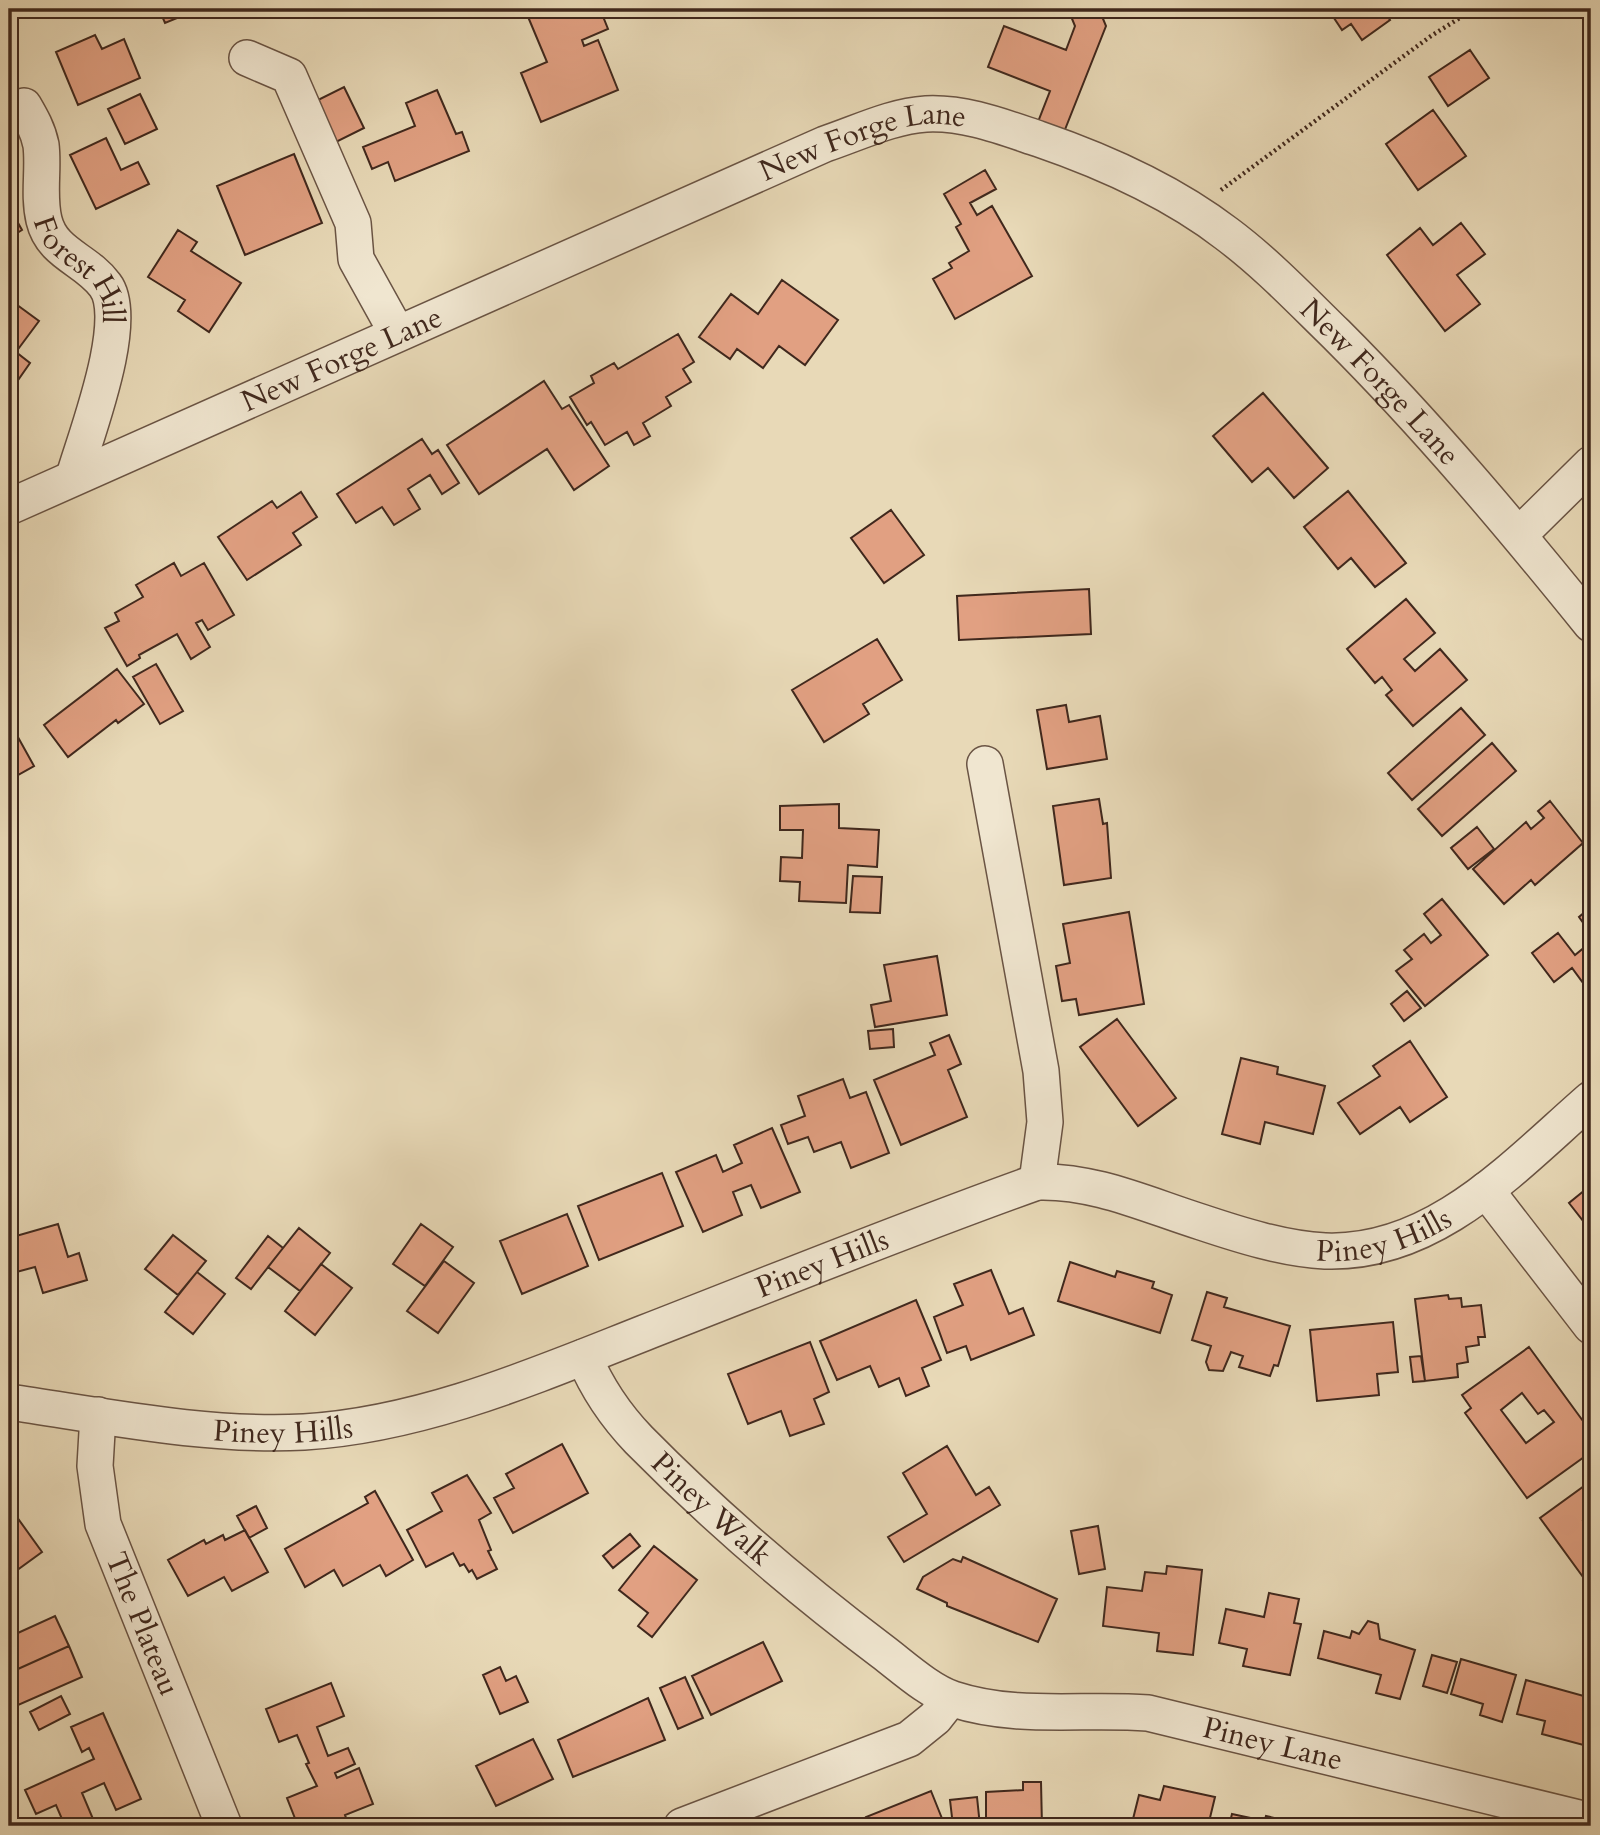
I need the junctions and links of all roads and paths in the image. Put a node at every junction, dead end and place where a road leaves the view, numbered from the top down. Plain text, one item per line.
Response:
1 (1474, 9) edge
2 (247, 58) dead end
3 (24, 106) dead end
4 (1192, 211) junction
5 (397, 333) junction
6 (1591, 464) edge
7 (74, 476) junction
8 (9, 507) edge
9 (1519, 535) junction
10 (1591, 624) edge
11 (985, 764) dead end
12 (1591, 1099) edge
13 (1037, 1182) junction
14 (1486, 1190) junction
15 (1591, 1326) edge
16 (584, 1357) junction
17 (9, 1402) edge
18 (98, 1415) junction
19 (863, 1636) joint
20 (950, 1699) junction
21 (1591, 1821) edge
22 (223, 1826) edge
23 (682, 1826) edge

1 - 4 path
2 - 5 street
3 - 7 street, Forest Hill
4 - 5 street, New Forge Lane
4 - 9 street, New Forge Lane
5 - 7 street, New Forge Lane
6 - 9 street
7 - 8 street, New Forge Lane
9 - 10 street, New Forge Lane
11 - 13 street
12 - 14 street, Piney Hills
13 - 14 street, Piney Hills
13 - 16 street, Piney Hills
14 - 15 street
16 - 18 street, Piney Hills
16 - 19 street, Piney Walk
17 - 18 street, Piney Hills
18 - 22 street, The Plateau
19 - 20 street, Piney Lane
20 - 21 street, Piney Lane
20 - 23 street

